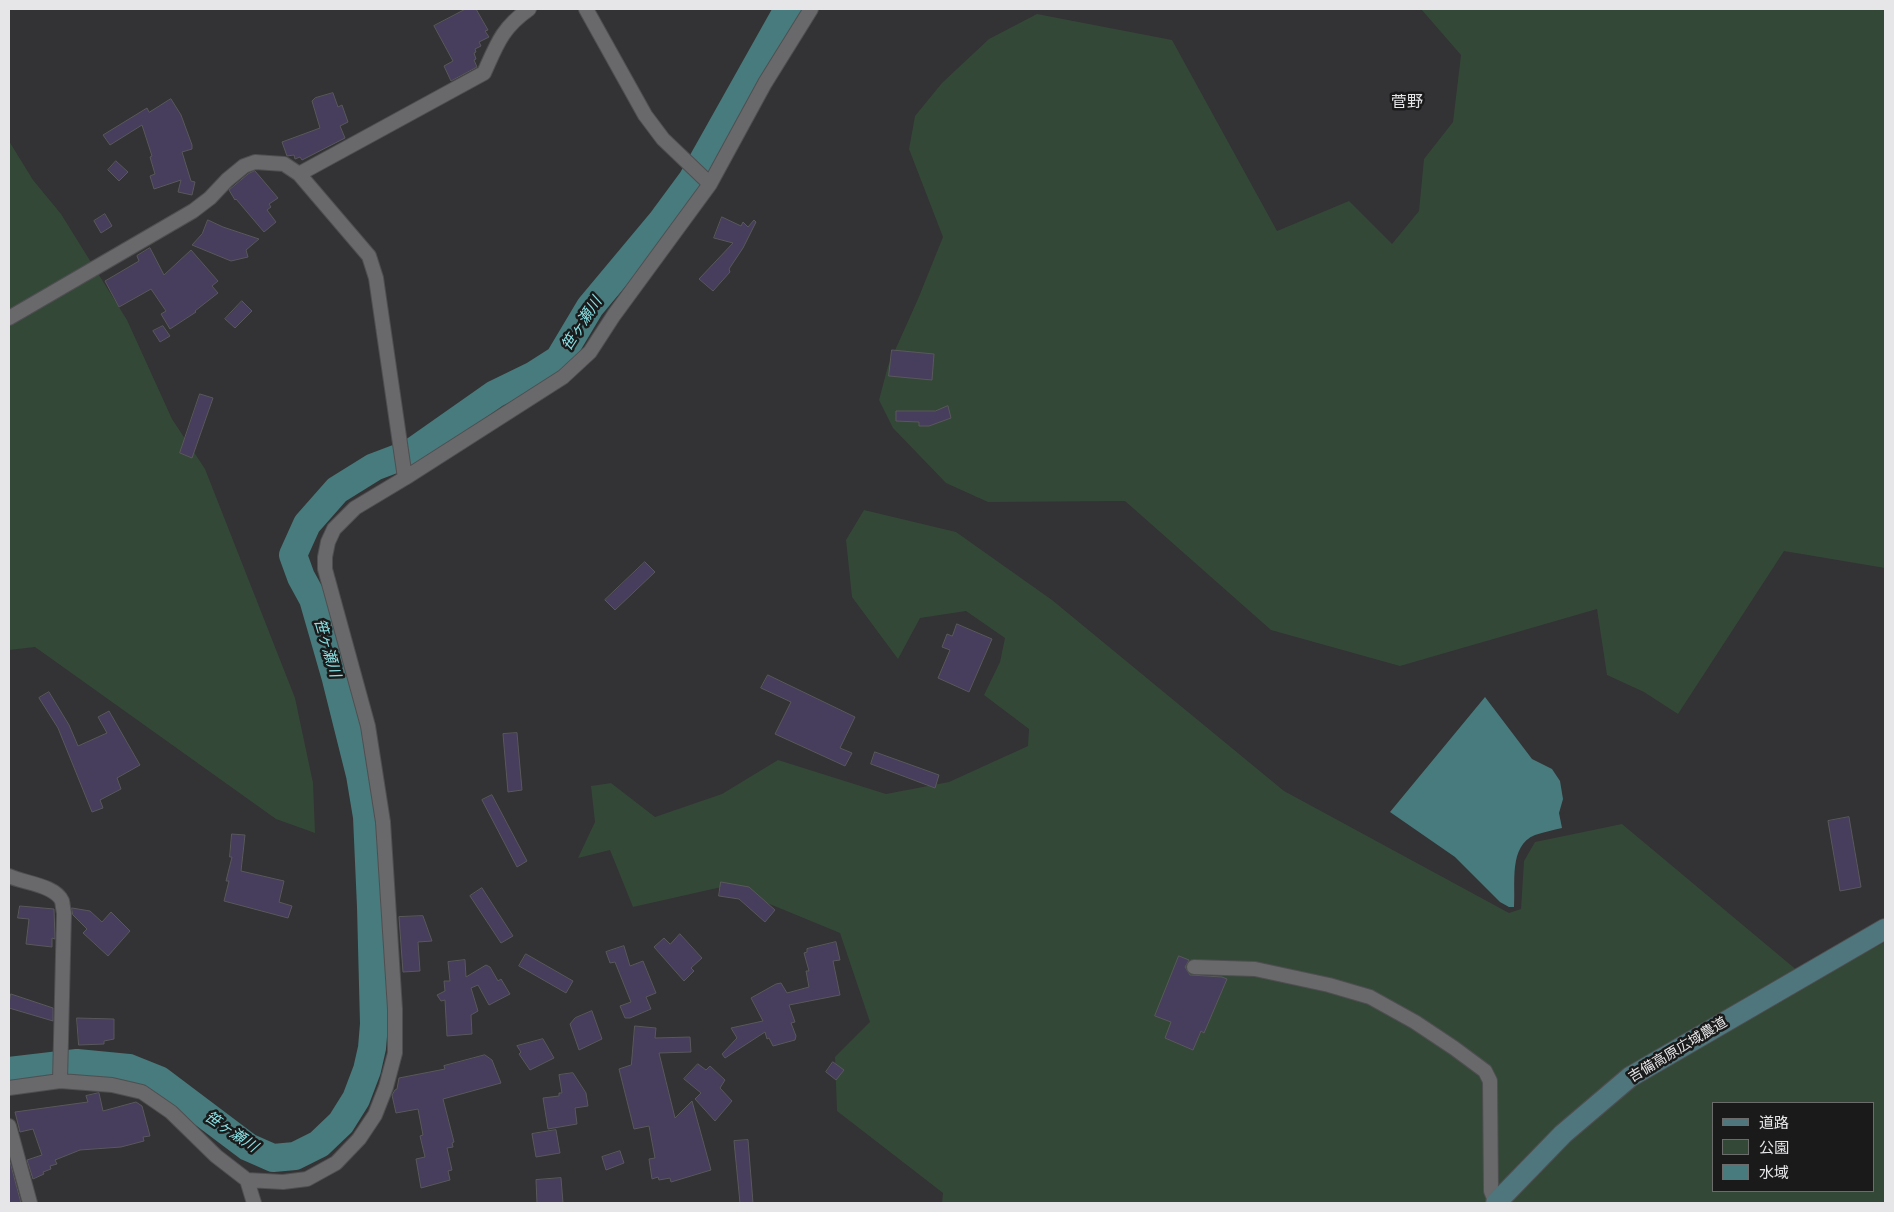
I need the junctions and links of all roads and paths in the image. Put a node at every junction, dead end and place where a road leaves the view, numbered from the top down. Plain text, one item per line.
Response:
1 (529, 9) edge
2 (586, 9) edge
3 (811, 9) edge
4 (299, 174) junction
5 (706, 180) junction
6 (9, 318) edge
7 (404, 472) junction
8 (9, 876) edge
9 (1885, 928) edge
10 (1194, 967) dead end
11 (60, 1078) junction
12 (9, 1088) edge
13 (9, 1126) edge
14 (247, 1180) junction
15 (30, 1203) edge
16 (254, 1203) edge
17 (1496, 1203) edge

1 - 4 street
2 - 5 street
3 - 5 street
4 - 6 street
4 - 7 street
5 - 7 street
7 - 14 street
8 - 11 street
9 - 17 street, 吉備高原広域農道
10 - 17 street
11 - 12 street
11 - 14 street
13 - 15 street
14 - 16 street

